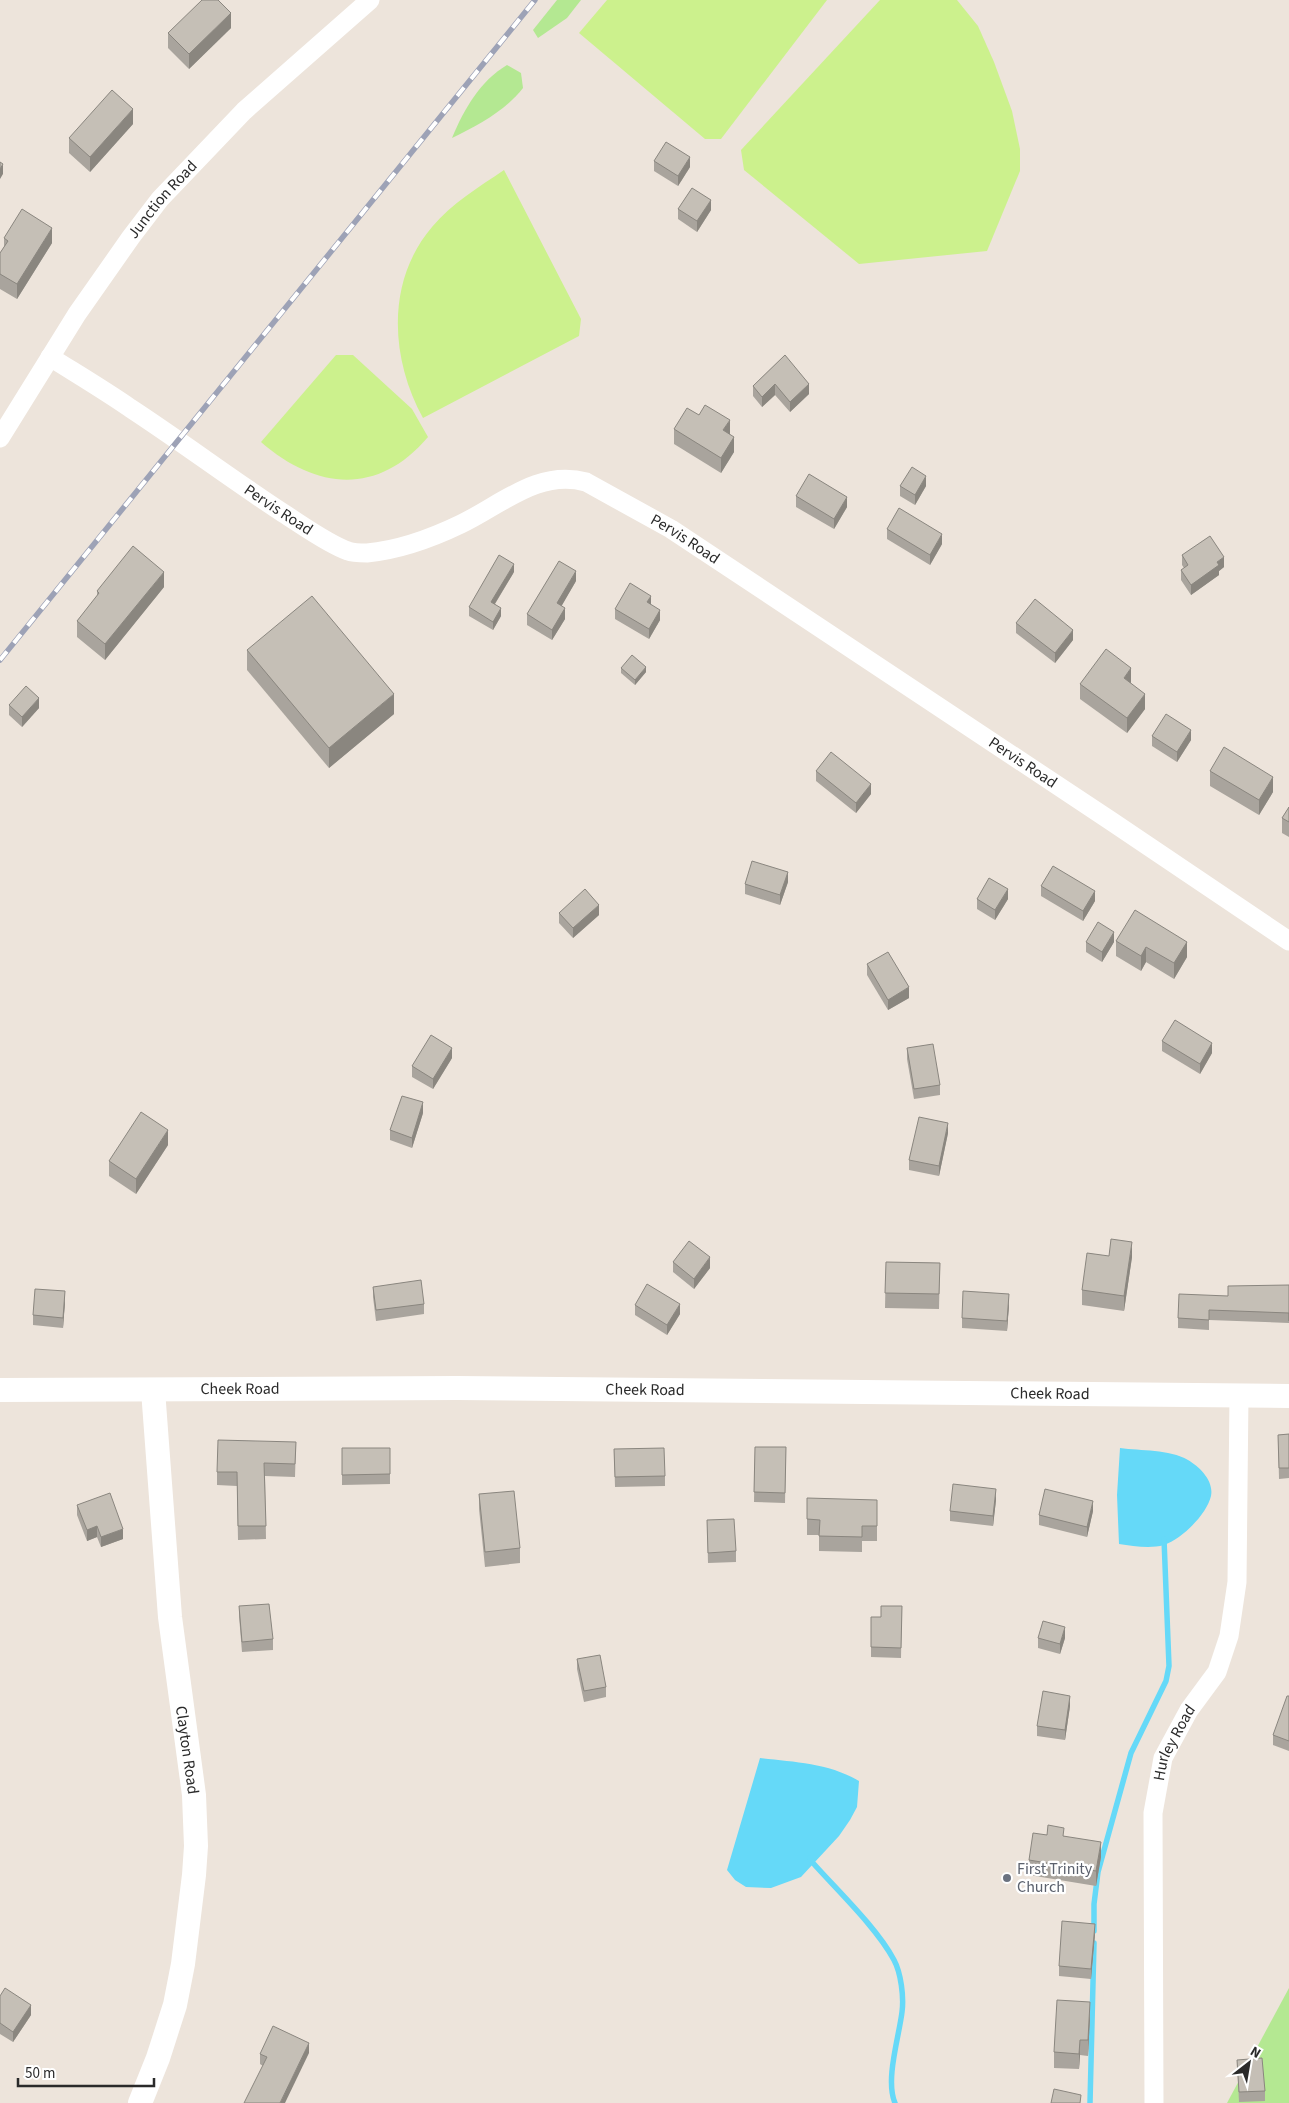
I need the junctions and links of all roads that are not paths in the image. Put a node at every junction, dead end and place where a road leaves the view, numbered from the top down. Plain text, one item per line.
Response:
1 (370, 0) edge
2 (50, 357) junction
3 (0, 438) edge
4 (1289, 941) edge
5 (0, 1390) edge
6 (153, 1390) junction
7 (1239, 1395) junction
8 (1289, 1396) edge
9 (140, 2103) edge
10 (1154, 2103) edge

1 - 2 street, Junction Road
2 - 3 street, Junction Road
2 - 4 street, Pervis Road
5 - 6 street, Cheek Road
6 - 7 street, Cheek Road
6 - 9 street, Clayton Road
7 - 8 street, Cheek Road
7 - 10 street, Hurley Road

